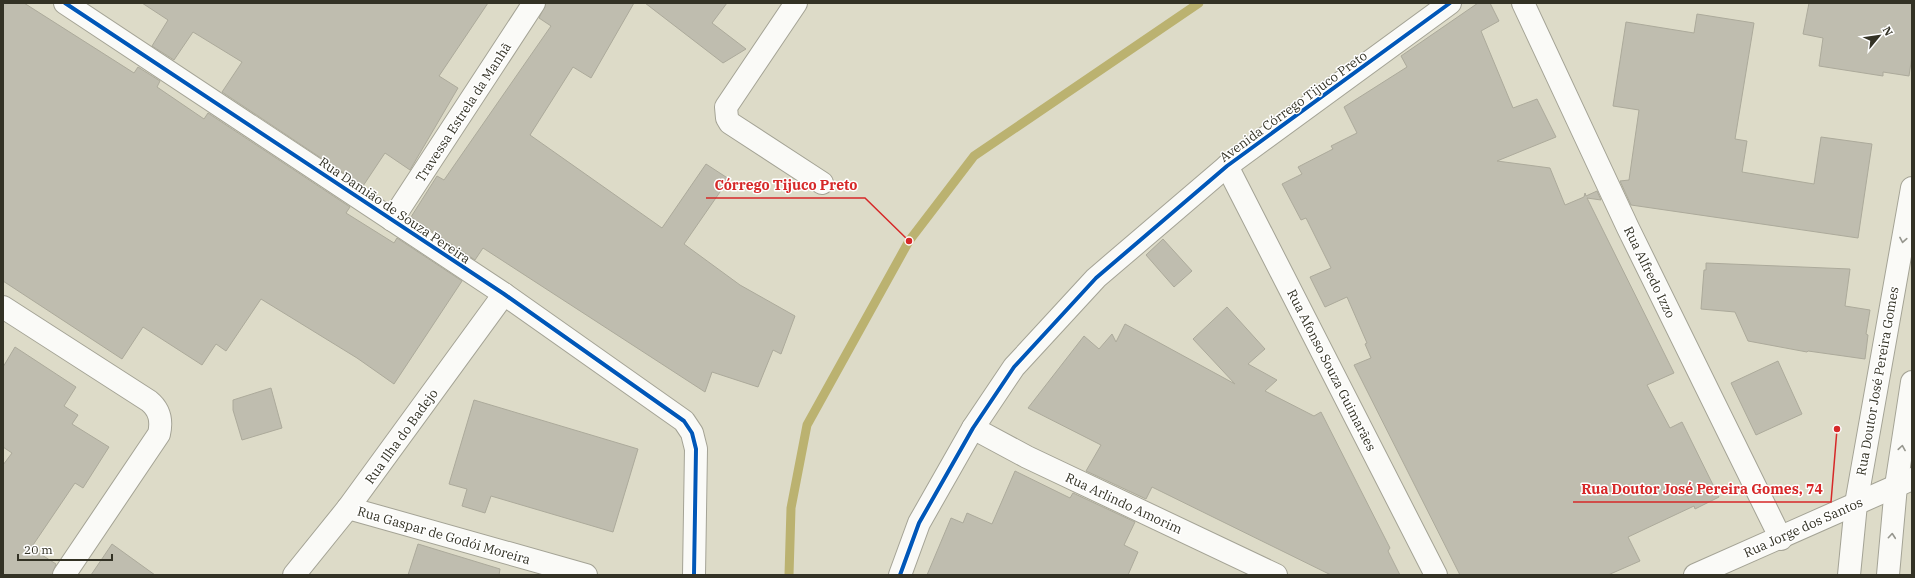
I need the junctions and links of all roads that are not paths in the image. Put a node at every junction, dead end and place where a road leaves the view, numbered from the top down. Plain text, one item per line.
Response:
1 (65, 3) edge
2 (534, 3) edge
3 (796, 3) edge
4 (1450, 3) edge
5 (1523, 3) edge
6 (1227, 166) junction
7 (822, 183) dead end
8 (1912, 188) edge
9 (392, 220) junction
10 (504, 294) junction
11 (3, 307) edge
12 (1912, 382) edge
13 (974, 428) junction
14 (1904, 483) edge
15 (1856, 504) junction
16 (348, 508) junction
17 (1781, 538) junction
18 (64, 575) edge
19 (294, 575) edge
20 (586, 575) edge
21 (694, 575) edge
22 (900, 575) edge
23 (1276, 575) edge
24 (1436, 575) edge
25 (1695, 575) edge
26 (1849, 575) edge
27 (1888, 575) edge

1 - 9 street, Rua Damião de Souza Pereira
2 - 9 street, Travessa Estrela da Manhã
3 - 7 street
4 - 6 street, Avenida Córrego Tijuco Preto
5 - 17 street, Rua Alfredo Izzo
6 - 13 street, Avenida Córrego Tijuco Preto
6 - 24 street, Rua Afonso Souza Guimarães
8 -> 15 street, Rua Doutor José Pereira Gomes
9 - 10 street, Rua Damião de Souza Pereira
10 - 16 street, Rua Ilha do Badejo
10 - 21 street, Rua Damião de Souza Pereira
11 - 18 street
14 -> 12 street
13 - 22 street, Avenida Córrego Tijuco Preto
13 - 23 street, Rua Arlindo Amorim
14 - 15 street, Rua Jorge dos Santos
27 -> 14 street
15 - 17 street, Rua Jorge dos Santos
15 - 26 street, Rua Doutor José Pereira Gomes
16 - 19 street, Rua Ilha do Badejo
16 - 20 street, Rua Gaspar de Godói Moreira
17 - 25 street, Rua Jorge dos Santos

